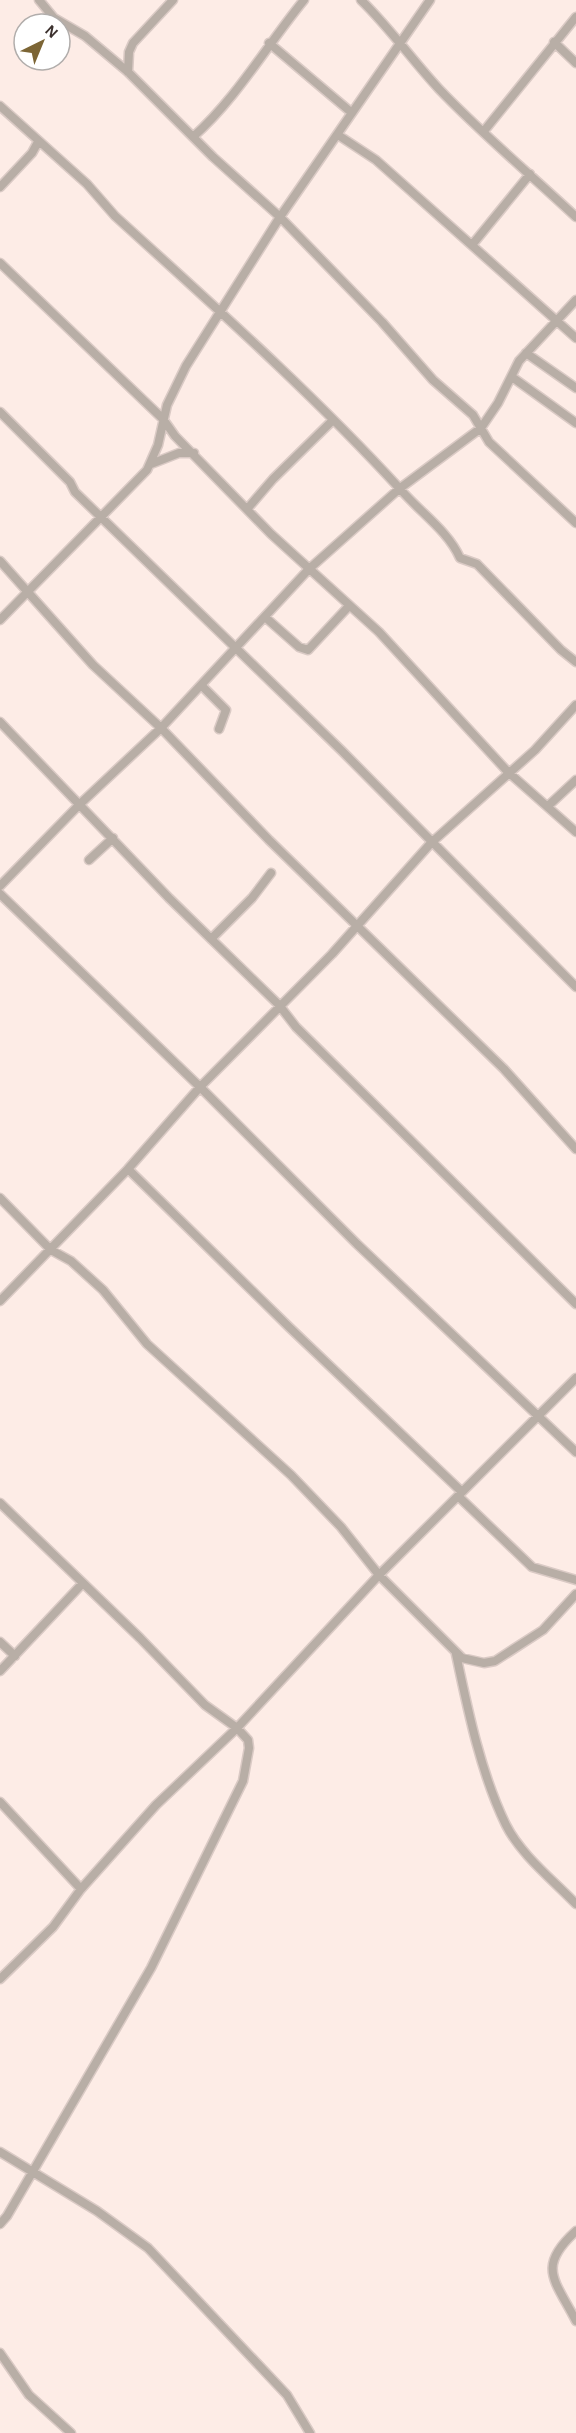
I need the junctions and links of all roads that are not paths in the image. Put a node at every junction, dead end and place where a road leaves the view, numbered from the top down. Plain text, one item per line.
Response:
1 (39, 0) edge
2 (172, 0) edge
3 (304, 0) edge
4 (361, 0) edge
5 (430, 0) edge
6 (576, 16) edge
7 (554, 42) junction
8 (269, 43) junction
9 (401, 44) junction
10 (576, 63) edge
11 (128, 72) junction
12 (0, 106) edge
13 (352, 113) junction
14 (484, 131) junction
15 (338, 135) junction
16 (193, 137) junction
17 (38, 142) junction
18 (530, 174) junction
19 (0, 187) edge
20 (280, 217) junction
21 (576, 217) edge
22 (472, 245) junction
23 (0, 263) edge
24 (576, 300) edge
25 (221, 312) junction
26 (556, 319) junction
27 (576, 338) edge
28 (526, 353) junction
29 (512, 376) junction
30 (576, 388) edge
31 (0, 412) edge
32 (163, 419) junction
33 (333, 420) junction
34 (576, 423) edge
35 (481, 428) junction
36 (194, 453) junction
37 (151, 464) junction
38 (399, 489) junction
39 (248, 508) junction
40 (101, 516) junction
41 (576, 523) edge
42 (0, 561) edge
43 (309, 569) junction
44 (29, 592) junction
45 (349, 606) junction
46 (265, 617) junction
47 (0, 620) edge
48 (237, 647) junction
49 (576, 662) edge
50 (201, 685) junction
51 (576, 705) edge
52 (0, 722) edge
53 (161, 728) junction
54 (219, 729) dead end
55 (508, 772) junction
56 (576, 780) edge
57 (80, 804) junction
58 (548, 806) junction
59 (576, 832) edge
60 (113, 838) junction
61 (431, 843) junction
62 (90, 860) dead end
63 (271, 873) dead end
64 (0, 886) edge
65 (0, 894) edge
66 (357, 926) junction
67 (211, 939) junction
68 (576, 987) edge
69 (279, 1005) junction
70 (200, 1087) junction
71 (576, 1149) edge
72 (128, 1169) junction
73 (0, 1198) edge
74 (51, 1250) junction
75 (0, 1302) edge
76 (576, 1304) edge
77 (576, 1378) edge
78 (540, 1417) junction
79 (576, 1452) edge
80 (460, 1494) junction
81 (0, 1503) edge
82 (379, 1575) junction
83 (576, 1580) edge
84 (82, 1584) junction
85 (576, 1594) edge
86 (0, 1642) edge
87 (456, 1654) junction
88 (15, 1656) junction
89 (0, 1671) edge
90 (237, 1728) junction
91 (0, 1802) edge
92 (81, 1889) junction
93 (576, 1904) edge
94 (0, 1979) edge
95 (0, 2152) edge
96 (31, 2172) junction
97 (0, 2224) edge
98 (576, 2231) edge
99 (576, 2321) edge
100 (0, 2354) edge
101 (71, 2433) edge
102 (310, 2433) edge

1 - 11 street
2 - 11 street
3 - 8 street
4 - 9 street
5 - 9 street
6 - 7 street
7 - 10 street
7 - 14 street
8 - 13 street
8 - 16 street
9 - 13 street
9 - 14 street
11 - 16 street
12 - 17 street
13 - 15 street
14 - 18 street
15 - 20 street
15 - 22 street
16 - 20 street
17 - 19 street
17 - 25 street
18 - 21 street
18 - 22 street
20 - 25 street
20 - 35 street
22 - 26 street
23 - 32 street
24 - 26 street
25 - 32 street
25 - 33 street
26 - 27 street
26 - 28 street
28 - 29 street
28 - 30 street
29 - 34 street
29 - 35 street
31 - 40 street
32 - 36 street
32 - 37 street
33 - 38 street
33 - 39 street
35 - 38 street
35 - 41 street
36 - 37 street
36 - 39 street
37 - 40 street
38 - 43 street
38 - 49 street
39 - 43 street
40 - 44 street
40 - 48 street
42 - 44 street
43 - 45 street
43 - 46 street
44 - 47 street
44 - 53 street
45 - 46 street
45 - 55 street
46 - 48 street
48 - 50 street
48 - 61 street
50 - 53 street
50 - 54 street
51 - 55 street
52 - 57 street
53 - 57 street
53 - 66 street
55 - 58 street
55 - 61 street
56 - 58 street
57 - 60 street
57 - 64 street
58 - 59 street
60 - 62 street
60 - 67 street
61 - 66 street
61 - 68 street
63 - 67 street
65 - 70 street
66 - 69 street
66 - 71 street
67 - 69 street
69 - 70 street
69 - 76 street
70 - 72 street
70 - 78 street
72 - 74 street
72 - 80 street
73 - 74 street
74 - 75 street
74 - 82 street
77 - 78 street
78 - 79 street
78 - 80 street
80 - 82 street
80 - 83 street
81 - 84 street
82 - 87 street
82 - 90 street
84 - 88 street
84 - 90 street
85 - 87 street
86 - 88 street
87 - 93 street
88 - 89 street
90 - 92 street
90 - 96 street
91 - 92 street
92 - 94 street
95 - 96 street
96 - 97 street
96 - 102 street
98 - 99 street
100 - 101 street

